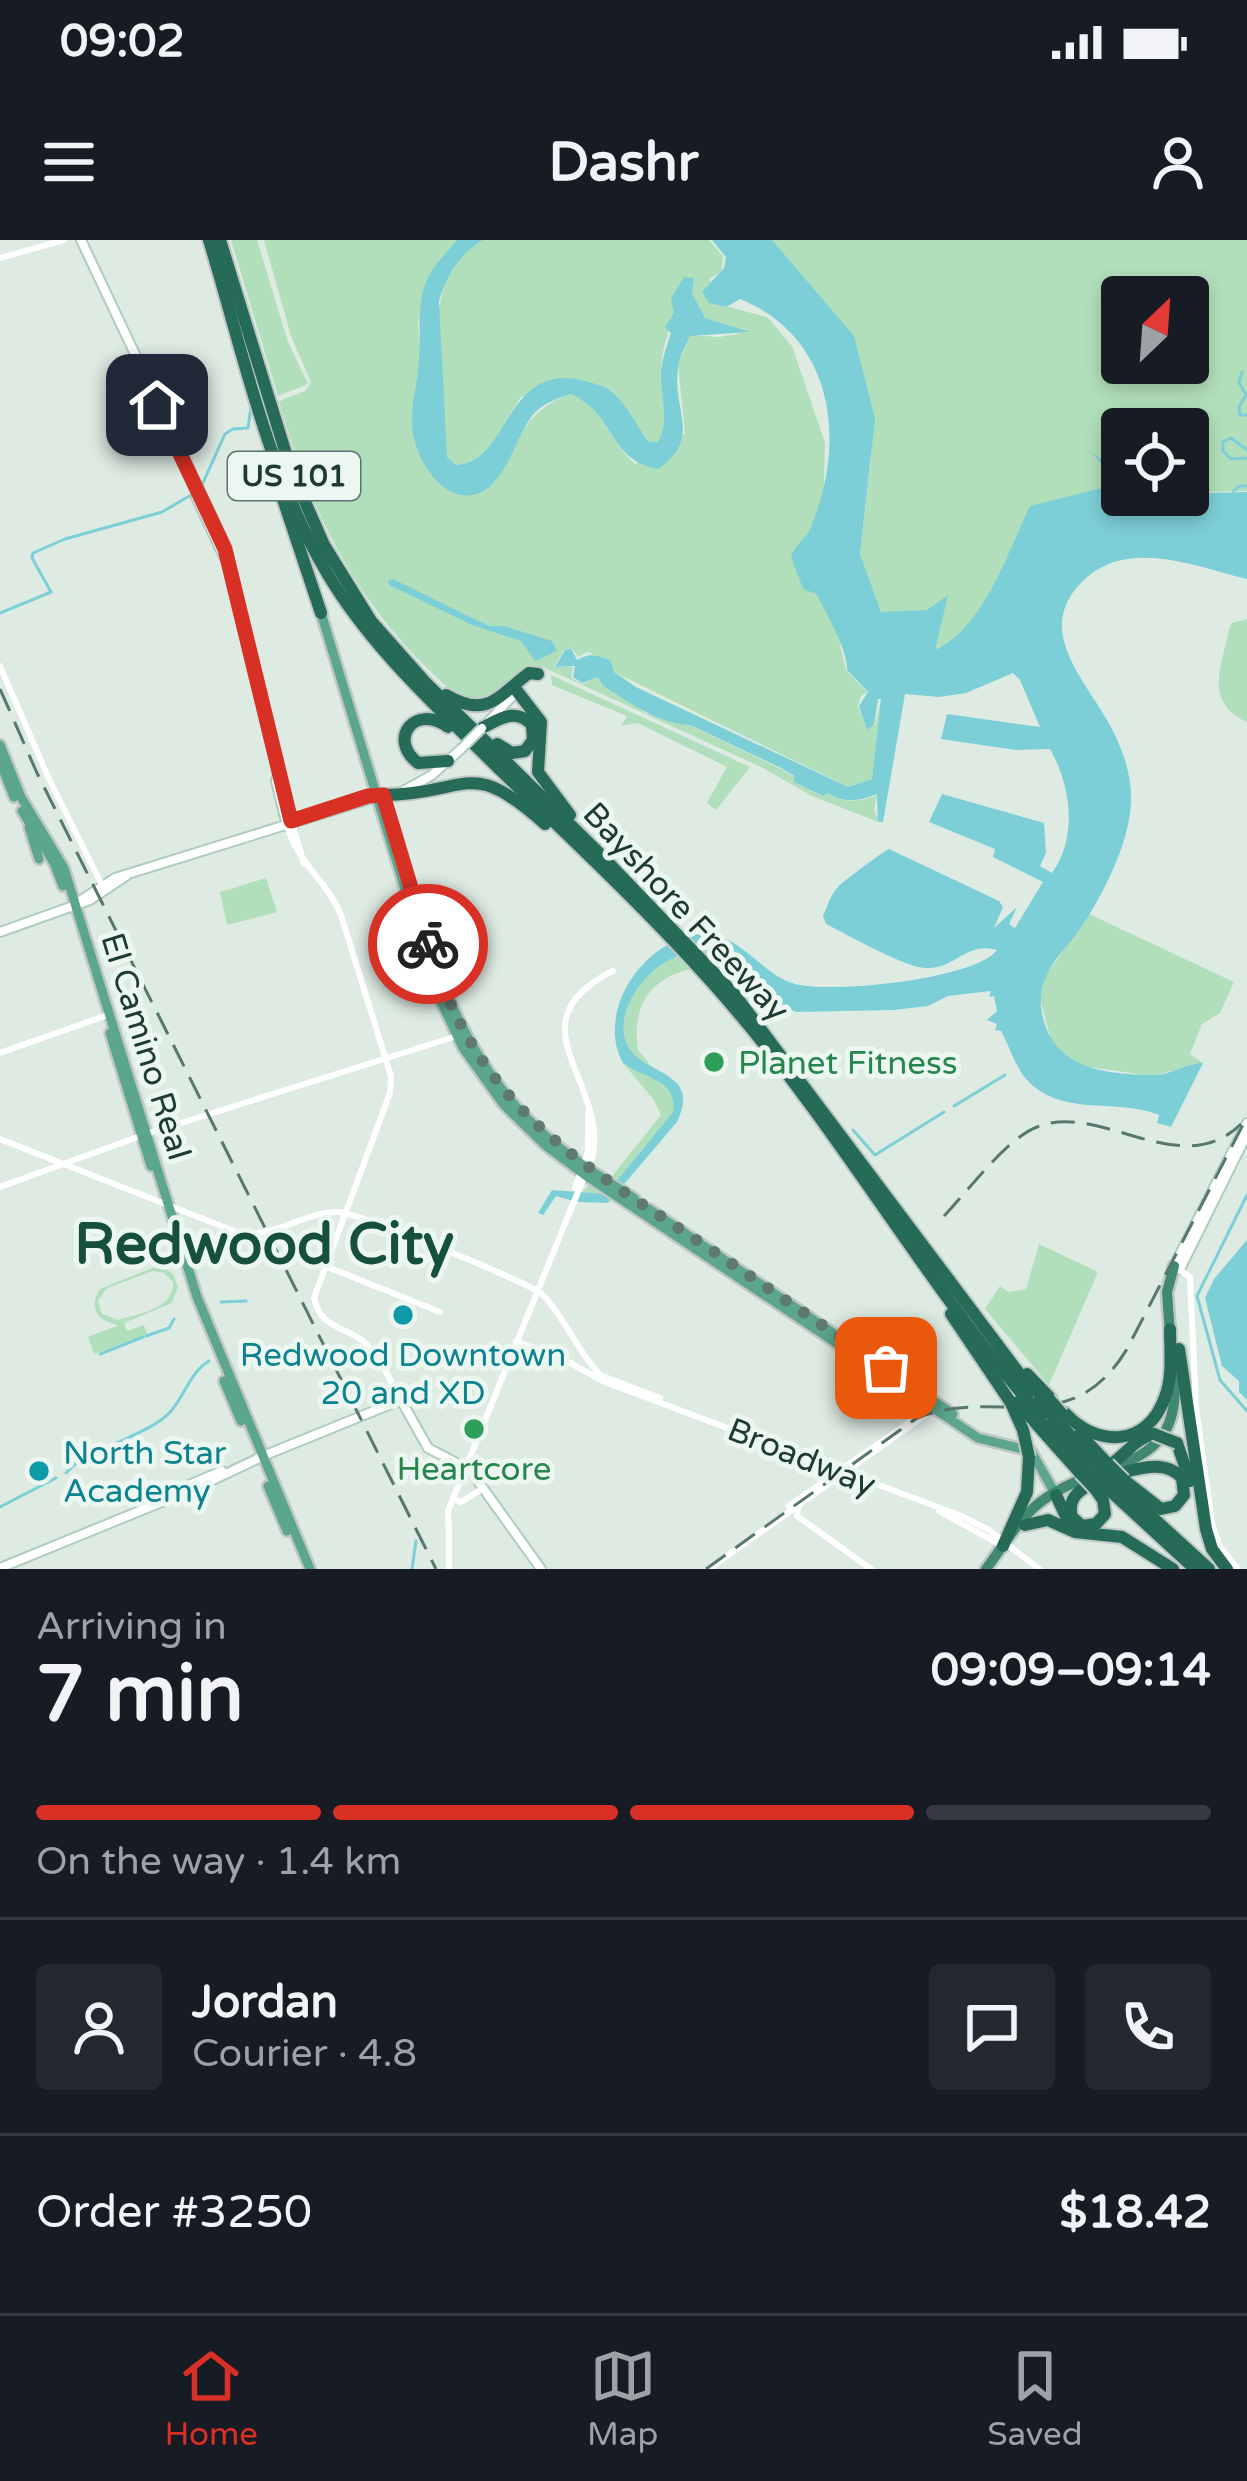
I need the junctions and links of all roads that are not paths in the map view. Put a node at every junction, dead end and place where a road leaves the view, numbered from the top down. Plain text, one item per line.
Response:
1 (64, 240) edge
2 (84, 240) edge
3 (209, 240) edge
4 (220, 240) edge
5 (0, 258) edge
6 (281, 474) junction
7 (321, 613) joint
8 (0, 666) edge
9 (538, 674) dead end
10 (425, 682) junction
11 (517, 692) joint
12 (477, 727) junction
13 (0, 745) edge
14 (448, 761) junction
15 (0, 762) edge
16 (510, 779) junction
17 (379, 796) junction
18 (28, 822) junction
19 (288, 824) junction
20 (595, 849) junction
21 (394, 857) junction
22 (39, 860) dead end
23 (404, 865) junction
24 (607, 874) junction
25 (127, 875) junction
26 (102, 885) junction
27 (73, 904) junction
28 (412, 916) junction
29 (0, 932) edge
30 (677, 938) junction
31 (427, 940) junction
32 (613, 971) dead end
33 (105, 1016) junction
34 (457, 1036) junction
35 (0, 1054) edge
36 (386, 1058) junction
37 (521, 1116) junction
38 (1247, 1123) edge
39 (1247, 1134) edge
40 (145, 1135) junction
41 (0, 1138) edge
42 (590, 1153) junction
43 (569, 1155) junction
44 (64, 1164) junction
45 (1227, 1167) junction
46 (582, 1176) junction
47 (603, 1182) junction
48 (0, 1187) edge
49 (165, 1203) junction
50 (344, 1213) junction
51 (276, 1230) junction
52 (918, 1248) junction
53 (323, 1265) junction
54 (1177, 1268) junction
55 (537, 1289) junction
56 (796, 1311) junction
57 (440, 1312) dead end
58 (1170, 1330) junction
59 (515, 1341) junction
60 (1179, 1349) junction
61 (589, 1357) junction
62 (571, 1364) junction
63 (580, 1367) junction
64 (605, 1376) junction
65 (921, 1399) junction
66 (400, 1400) junction
67 (1032, 1401) junction
68 (939, 1408) junction
69 (1050, 1415) junction
70 (919, 1418) junction
71 (870, 1436) dead end
72 (873, 1445) junction
73 (259, 1458) junction
74 (465, 1467) junction
75 (842, 1471) junction
76 (1101, 1477) junction
77 (191, 1487) junction
78 (482, 1489) junction
79 (1055, 1491) junction
80 (453, 1499) junction
81 (799, 1505) junction
82 (786, 1514) junction
83 (1024, 1525) junction
84 (444, 1529) junction
85 (814, 1531) junction
86 (1083, 1533) junction
87 (1006, 1544) junction
88 (0, 1568) edge
89 (307, 1569) edge
90 (449, 1569) edge
91 (541, 1569) edge
92 (706, 1569) edge
93 (871, 1569) edge
94 (989, 1569) edge
95 (1039, 1569) edge
96 (1173, 1569) edge
97 (1195, 1569) edge
98 (1209, 1569) edge
99 (1226, 1569) edge
100 (1238, 1569) edge

1 - 5 street
2 - 19 main road
3 - 6 highway, Bayshore Freeway / US 101
4 - 10 highway, Bayshore Freeway / US 101
6 - 7 highway
6 - 16 highway, Bayshore Freeway / US 101
7 - 17 main road
8 - 26 street
9 - 10 highway
10 - 12 highway, Bayshore Freeway / US 101
11 - 12 main road
11 - 20 highway
12 - 14 main road, bridge
12 - 20 highway, Bayshore Freeway / US 101
13 - 27 main road, El Camino Real
14 - 16 highway
14 - 17 main road
15 - 18 main road, El Camino Real
16 - 24 highway, Bayshore Freeway / US 101
17 - 19 main road
17 - 21 main road
17 - 23 main road
17 - 24 highway
18 - 22 main road
18 - 27 main road, El Camino Real
19 - 25 main road
19 - 36 street
20 - 30 highway, Bayshore Freeway / US 101
21 - 23 main road
21 - 28 main road
23 - 31 main road
24 - 30 highway, Bayshore Freeway / US 101
25 - 26 main road
25 - 27 main road
26 - 27 main road
27 - 29 main road
27 - 33 main road, El Camino Real
27 - 40 main road, El Camino Real
28 - 31 main road
28 - 34 main road
30 - 52 highway, Bayshore Freeway / US 101
31 - 37 main road
32 - 42 street
33 - 35 street
33 - 40 main road, El Camino Real
34 - 36 street
34 - 37 main road
36 - 40 street
36 - 50 street
37 - 43 main road
37 - 46 main road
38 - 45 main road
39 - 45 main road
40 - 44 street
40 - 49 main road, El Camino Real
41 - 44 street
42 - 43 main road
42 - 46 street
42 - 47 main road
43 - 46 main road
44 - 48 street
44 - 49 street
45 - 54 main road
46 - 47 main road
46 - 47 main road
46 - 55 street
47 - 56 main road
49 - 51 street
49 - 73 main road, El Camino Real
50 - 51 street
50 - 53 street
50 - 55 street
51 - 53 street
52 - 67 highway, Bayshore Freeway / US 101
52 - 67 highway
52 - 67 highway
53 - 57 street
53 - 66 street
54 - 58 highway
54 - 60 highway
54 - 100 street
55 - 59 street
55 - 61 street
56 - 65 main road
56 - 68 main road
58 - 69 highway
58 - 76 highway
59 - 62 street, Broadway
59 - 74 street
60 - 76 highway
60 - 99 highway
61 - 63 street
61 - 64 street
62 - 63 street, Broadway
62 - 64 street, Broadway
63 - 64 street, Broadway
64 - 75 street, Broadway
65 - 68 main road
65 - 70 street
66 - 73 main road
66 - 74 main road
67 - 69 highway, bridge
67 - 69 highway, bridge
67 - 87 highway, bridge
68 - 70 street
68 - 79 main road
69 - 76 highway
69 - 76 highway
70 - 72 street
70 - 75 street
71 - 72 street
72 - 75 street
73 - 77 main road
73 - 77 main road
73 - 89 main road, El Camino Real
74 - 78 main road
74 - 80 street
75 - 81 street
75 - 87 street, Broadway
75 - 92 street
76 - 76 highway
76 - 79 highway
76 - 97 highway
76 - 98 highway
76 - 99 highway, bridge
77 - 88 main road
78 - 80 street
78 - 91 main road
79 - 83 highway
79 - 86 highway
79 - 87 highway
80 - 84 street
80 - 84 street
81 - 82 street
81 - 85 street
82 - 85 street
82 - 92 street
83 - 86 highway
83 - 87 highway
84 - 90 street
85 - 93 street
86 - 96 highway
87 - 94 highway
87 - 95 street, Broadway

